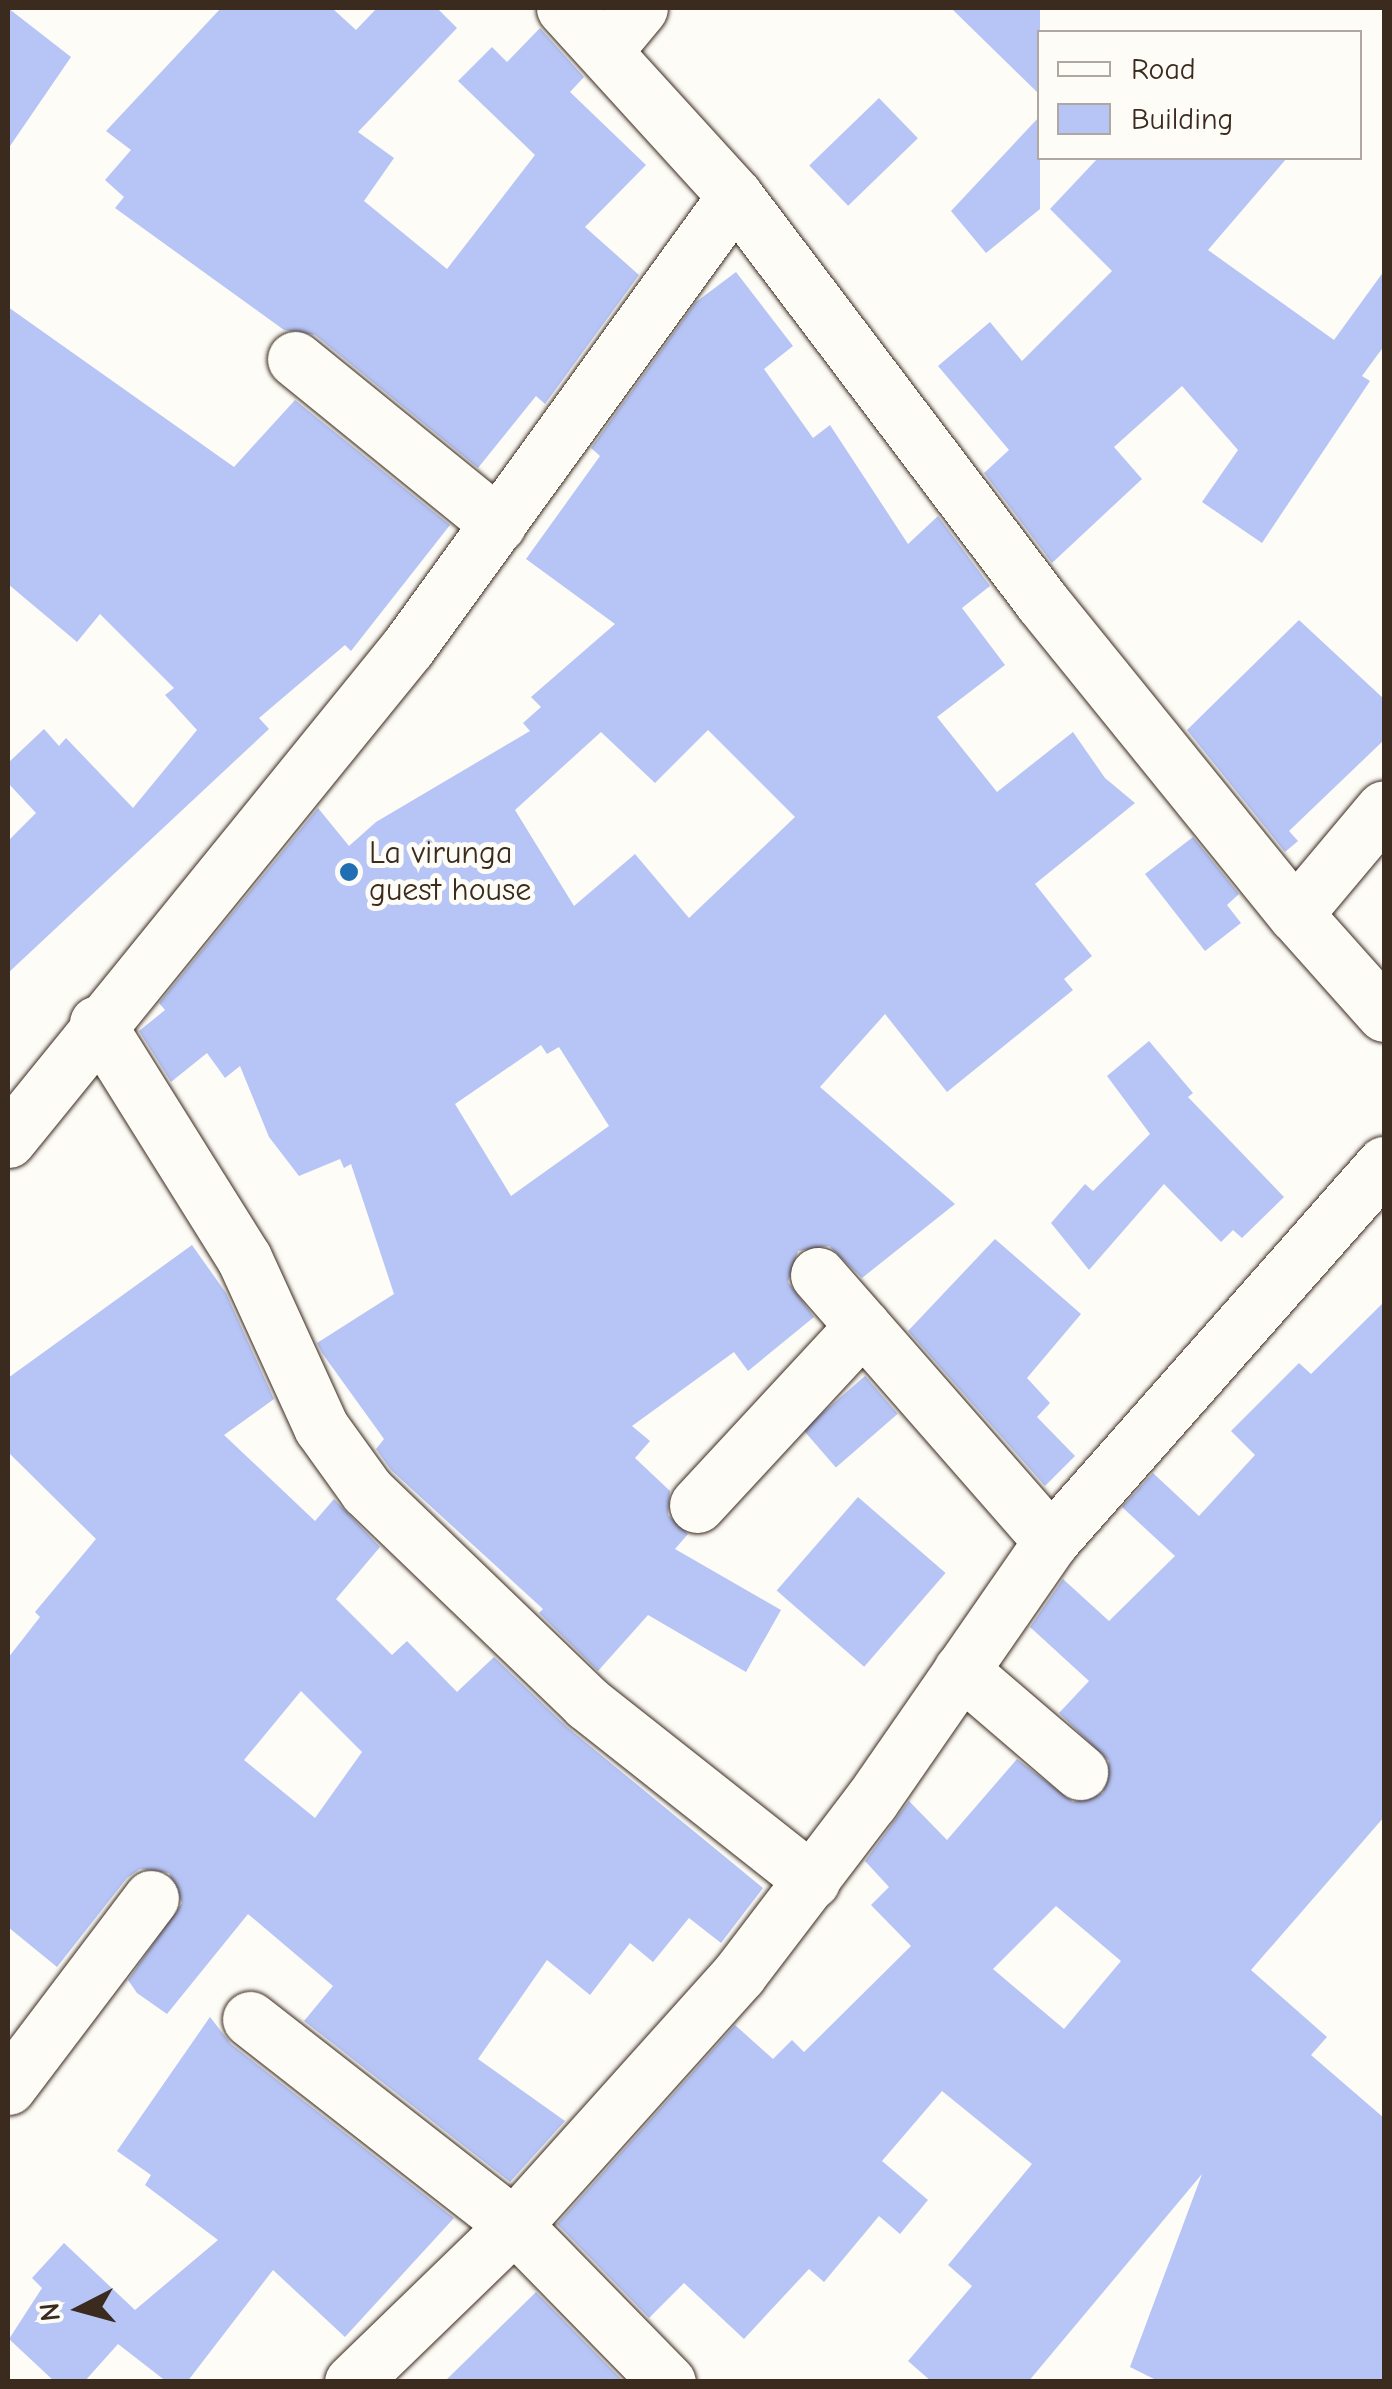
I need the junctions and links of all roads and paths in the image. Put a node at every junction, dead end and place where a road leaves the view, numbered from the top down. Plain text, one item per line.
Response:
1 (564, 8) edge
2 (640, 8) edge
3 (606, 48) junction
4 (734, 196) junction
5 (295, 359) dead end
6 (498, 524) junction
7 (1384, 808) edge
8 (1294, 914) junction
9 (1384, 1014) edge
10 (97, 1023) junction
11 (8, 1140) edge
12 (1384, 1164) edge
13 (818, 1274) dead end
14 (864, 1326) junction
15 (697, 1506) dead end
16 (1051, 1541) junction
17 (961, 1670) junction
18 (1080, 1772) dead end
19 (812, 1881) junction
20 (151, 1898) dead end
21 (250, 2019) dead end
22 (8, 2087) edge
23 (514, 2225) junction
24 (352, 2382) edge
25 (668, 2382) edge

1 - 3 street
2 - 3 street
3 - 4 street
4 - 6 street
4 - 8 street
5 - 6 street
6 - 10 street
7 - 8 street
8 - 9 street
10 - 11 street
10 - 19 street
12 - 16 street
13 - 14 street
14 - 15 street
14 - 16 street
16 - 17 street
17 - 18 street
17 - 19 street
19 - 23 street
20 - 22 street
21 - 23 street
23 - 24 street
23 - 25 street

